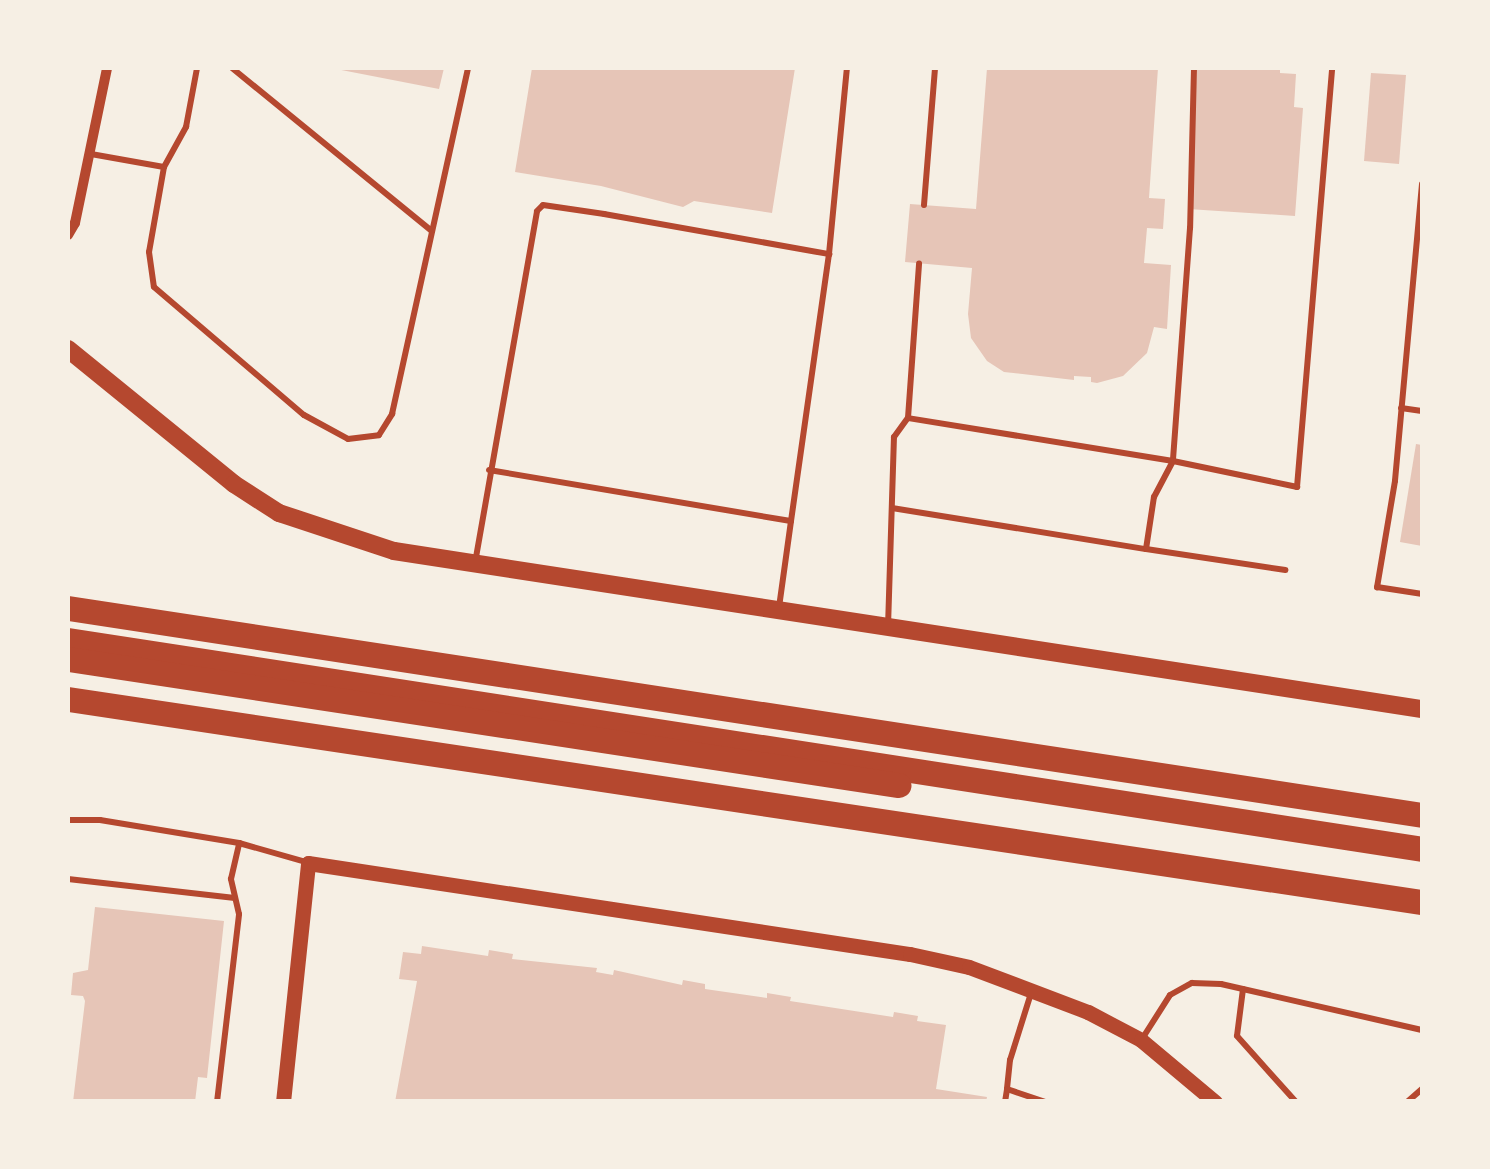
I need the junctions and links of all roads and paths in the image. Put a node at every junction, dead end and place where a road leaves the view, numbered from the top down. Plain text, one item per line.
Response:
1 (108, 68) edge
2 (198, 68) edge
3 (232, 68) edge
4 (468, 68) edge
5 (847, 68) edge
6 (935, 68) edge
7 (1194, 68) edge
8 (1332, 68) edge
9 (89, 154) junction
10 (164, 166) junction
11 (1422, 184) edge
12 (924, 205) dead end
13 (432, 232) junction
14 (68, 235) edge
15 (829, 254) junction
16 (919, 264) dead end
17 (68, 348) edge
18 (1401, 408) junction
19 (1422, 411) edge
20 (908, 418) junction
21 (1173, 461) junction
22 (490, 470) junction
23 (892, 508) junction
24 (790, 521) junction
25 (1146, 549) junction
26 (474, 564) junction
27 (1285, 570) dead end
28 (1422, 594) edge
29 (68, 608) edge
30 (778, 612) junction
31 (888, 628) junction
32 (68, 640) edge
33 (68, 659) edge
34 (68, 699) edge
35 (1422, 709) edge
36 (1422, 815) edge
37 (68, 820) edge
38 (239, 843) junction
39 (1422, 849) edge
40 (308, 863) junction
41 (1422, 866) edge
42 (68, 880) edge
43 (236, 898) junction
44 (1422, 902) edge
45 (1032, 988) junction
46 (1243, 989) junction
47 (1422, 1030) edge
48 (1141, 1040) junction
49 (1422, 1089) edge
50 (1007, 1090) junction
51 (217, 1102) edge
52 (283, 1102) edge
53 (1005, 1102) edge
54 (1045, 1102) edge
55 (1214, 1102) edge
56 (1296, 1102) edge
57 (1408, 1102) edge

1 - 9 street
2 - 10 lane
3 - 13 lane
4 - 13 lane
5 - 15 lane
6 - 12 lane
7 - 21 lane
8 - 21 lane
9 - 10 lane
9 - 14 street
10 - 13 lane
11 - 18 lane
15 - 22 lane
15 - 24 lane
16 - 20 lane
17 - 26 main road
18 - 19 lane
18 - 28 lane
20 - 21 lane
20 - 23 lane
21 - 25 lane
22 - 24 lane
22 - 26 lane
23 - 25 lane
23 - 31 lane
24 - 30 lane
25 - 27 lane
26 - 30 main road
29 - 36 highway
30 - 31 main road
31 - 35 main road
32 - 39 highway
33 - 41 highway
34 - 44 highway
37 - 38 lane
38 - 40 lane
38 - 43 lane
40 - 45 street
40 - 52 street
42 - 43 lane
43 - 51 lane
45 - 48 street
45 - 50 lane
46 - 47 lane
46 - 48 lane
46 - 56 lane
48 - 55 street
49 - 57 lane
50 - 53 lane
50 - 54 lane

